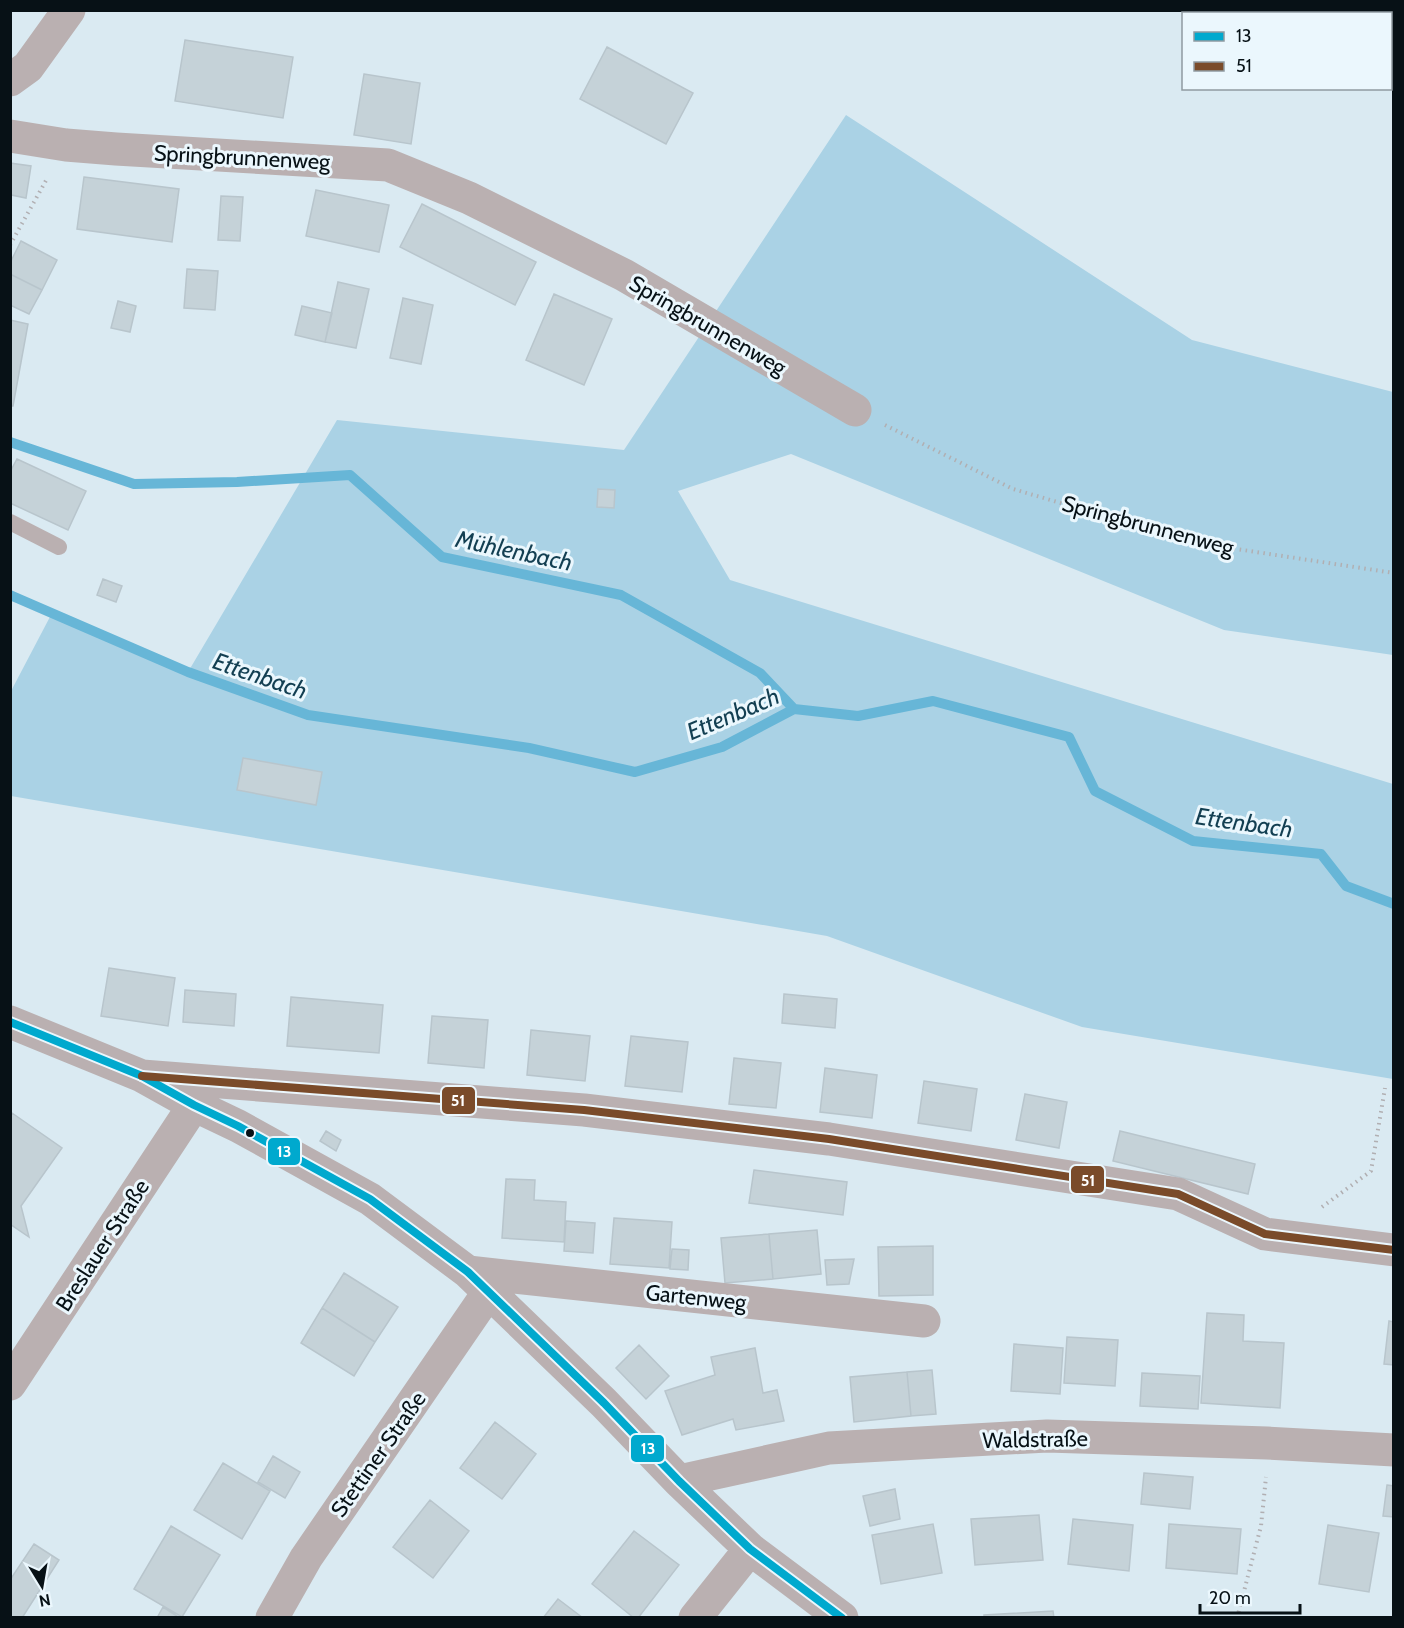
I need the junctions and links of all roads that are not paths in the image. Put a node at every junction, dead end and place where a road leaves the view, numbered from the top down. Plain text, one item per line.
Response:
1 (69, 10) edge
2 (10, 80) edge
3 (10, 136) edge
4 (855, 410) road end
5 (10, 522) edge
6 (58, 547) dead end
7 (10, 1022) edge
8 (142, 1076) junction
9 (194, 1105) junction
10 (1394, 1250) edge
11 (478, 1283) junction
12 (924, 1321) dead end
13 (10, 1384) edge
14 (1394, 1450) edge
15 (679, 1481) junction
16 (750, 1549) junction
17 (272, 1617) edge
18 (695, 1617) edge
19 (842, 1617) edge

1 - 2 street
3 - 4 street, Springbrunnenweg
5 - 6 lane
7 - 8 street
8 - 9 street
8 - 10 street
9 - 11 street
9 - 13 street, Breslauer Straße
11 - 12 street, Gartenweg
11 - 15 street
11 - 17 street, Stettiner Straße
14 - 15 street, Waldstraße
15 - 16 street
16 - 18 street
16 - 19 street

